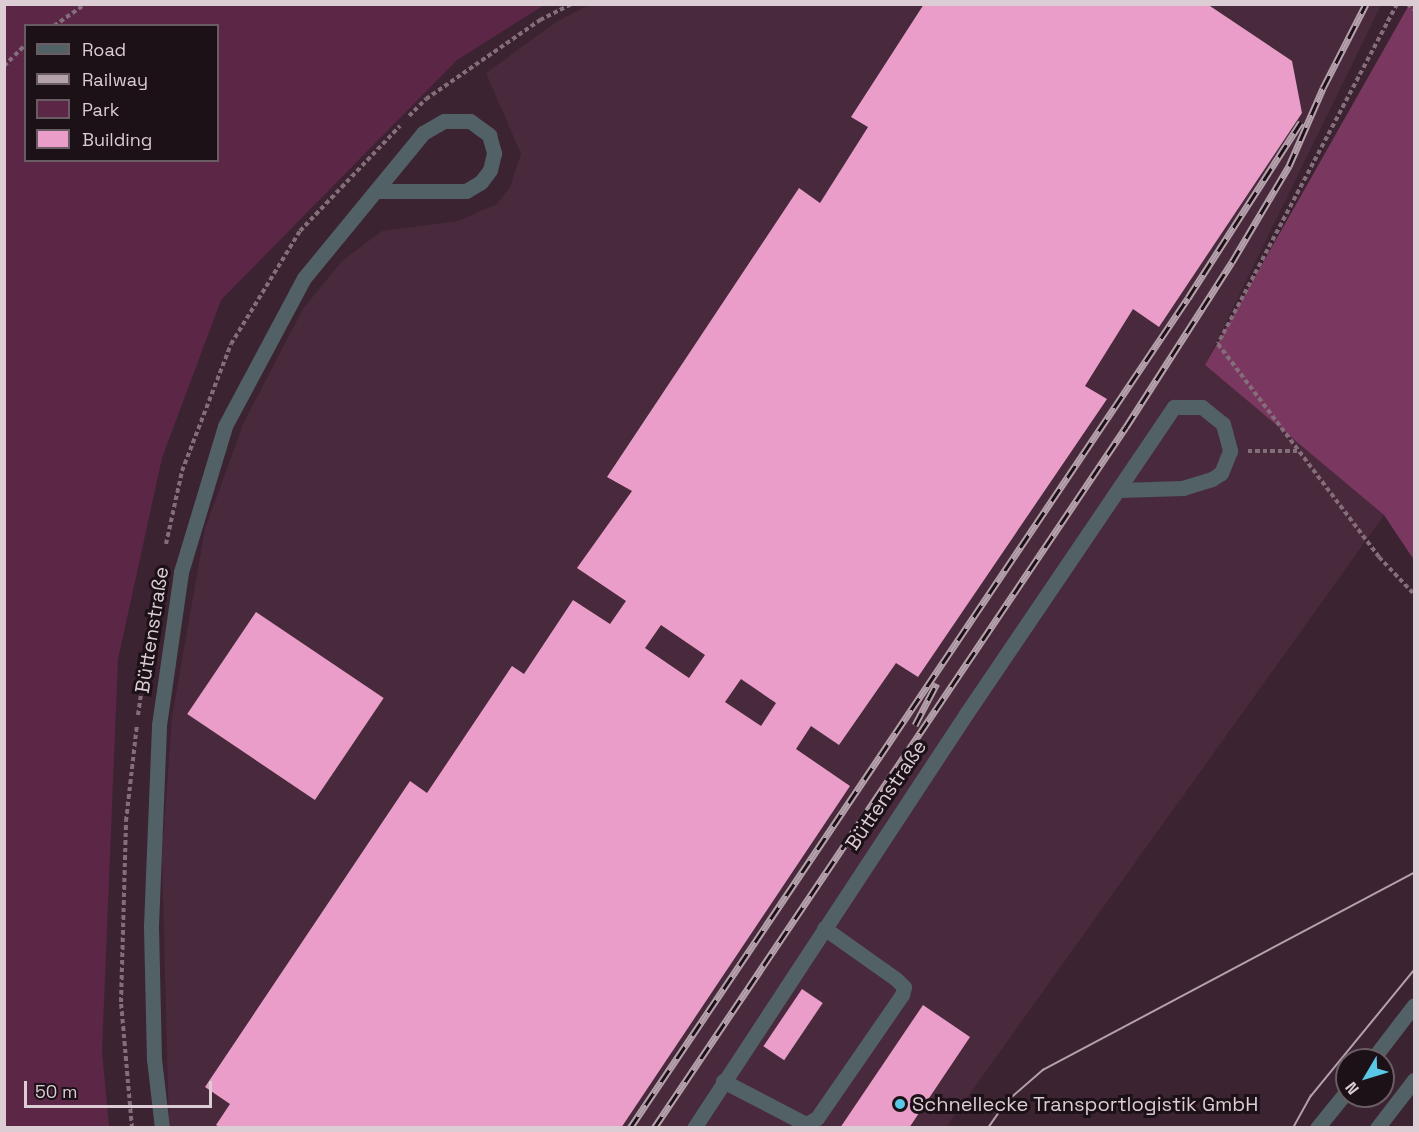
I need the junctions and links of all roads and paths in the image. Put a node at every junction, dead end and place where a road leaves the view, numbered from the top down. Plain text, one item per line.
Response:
1 (86, 4) edge
2 (571, 4) edge
3 (1397, 4) edge
4 (1407, 4) edge
5 (1414, 9) edge
6 (57, 24) edge
7 (24, 46) edge
8 (4, 66) edge
9 (376, 191) junction
10 (1230, 451) junction
11 (1298, 451) junction
12 (1119, 490) junction
13 (165, 550) dead end
14 (1414, 594) edge
15 (156, 595) dead end
16 (824, 928) junction
17 (1414, 1005) edge
18 (1381, 1048) edge
19 (1414, 1080) edge
20 (723, 1081) junction
21 (1335, 1105) edge
22 (132, 1128) edge
23 (162, 1128) edge
24 (694, 1128) edge
25 (1317, 1128) edge
26 (1377, 1128) edge

1 - 6 path
2 - 13 path
3 - 11 path
4 - 5 path
7 - 8 path
9 - 9 street, Büttenstraße
9 - 23 street, Büttenstraße
10 - 11 path
10 - 12 street
10 - 12 street, Büttenstraße
11 - 14 path
12 - 16 street, Büttenstraße
15 - 22 path
16 - 20 street, Büttenstraße
16 - 20 street
17 - 18 street
19 - 26 street
20 - 24 street, Büttenstraße
21 - 25 street

